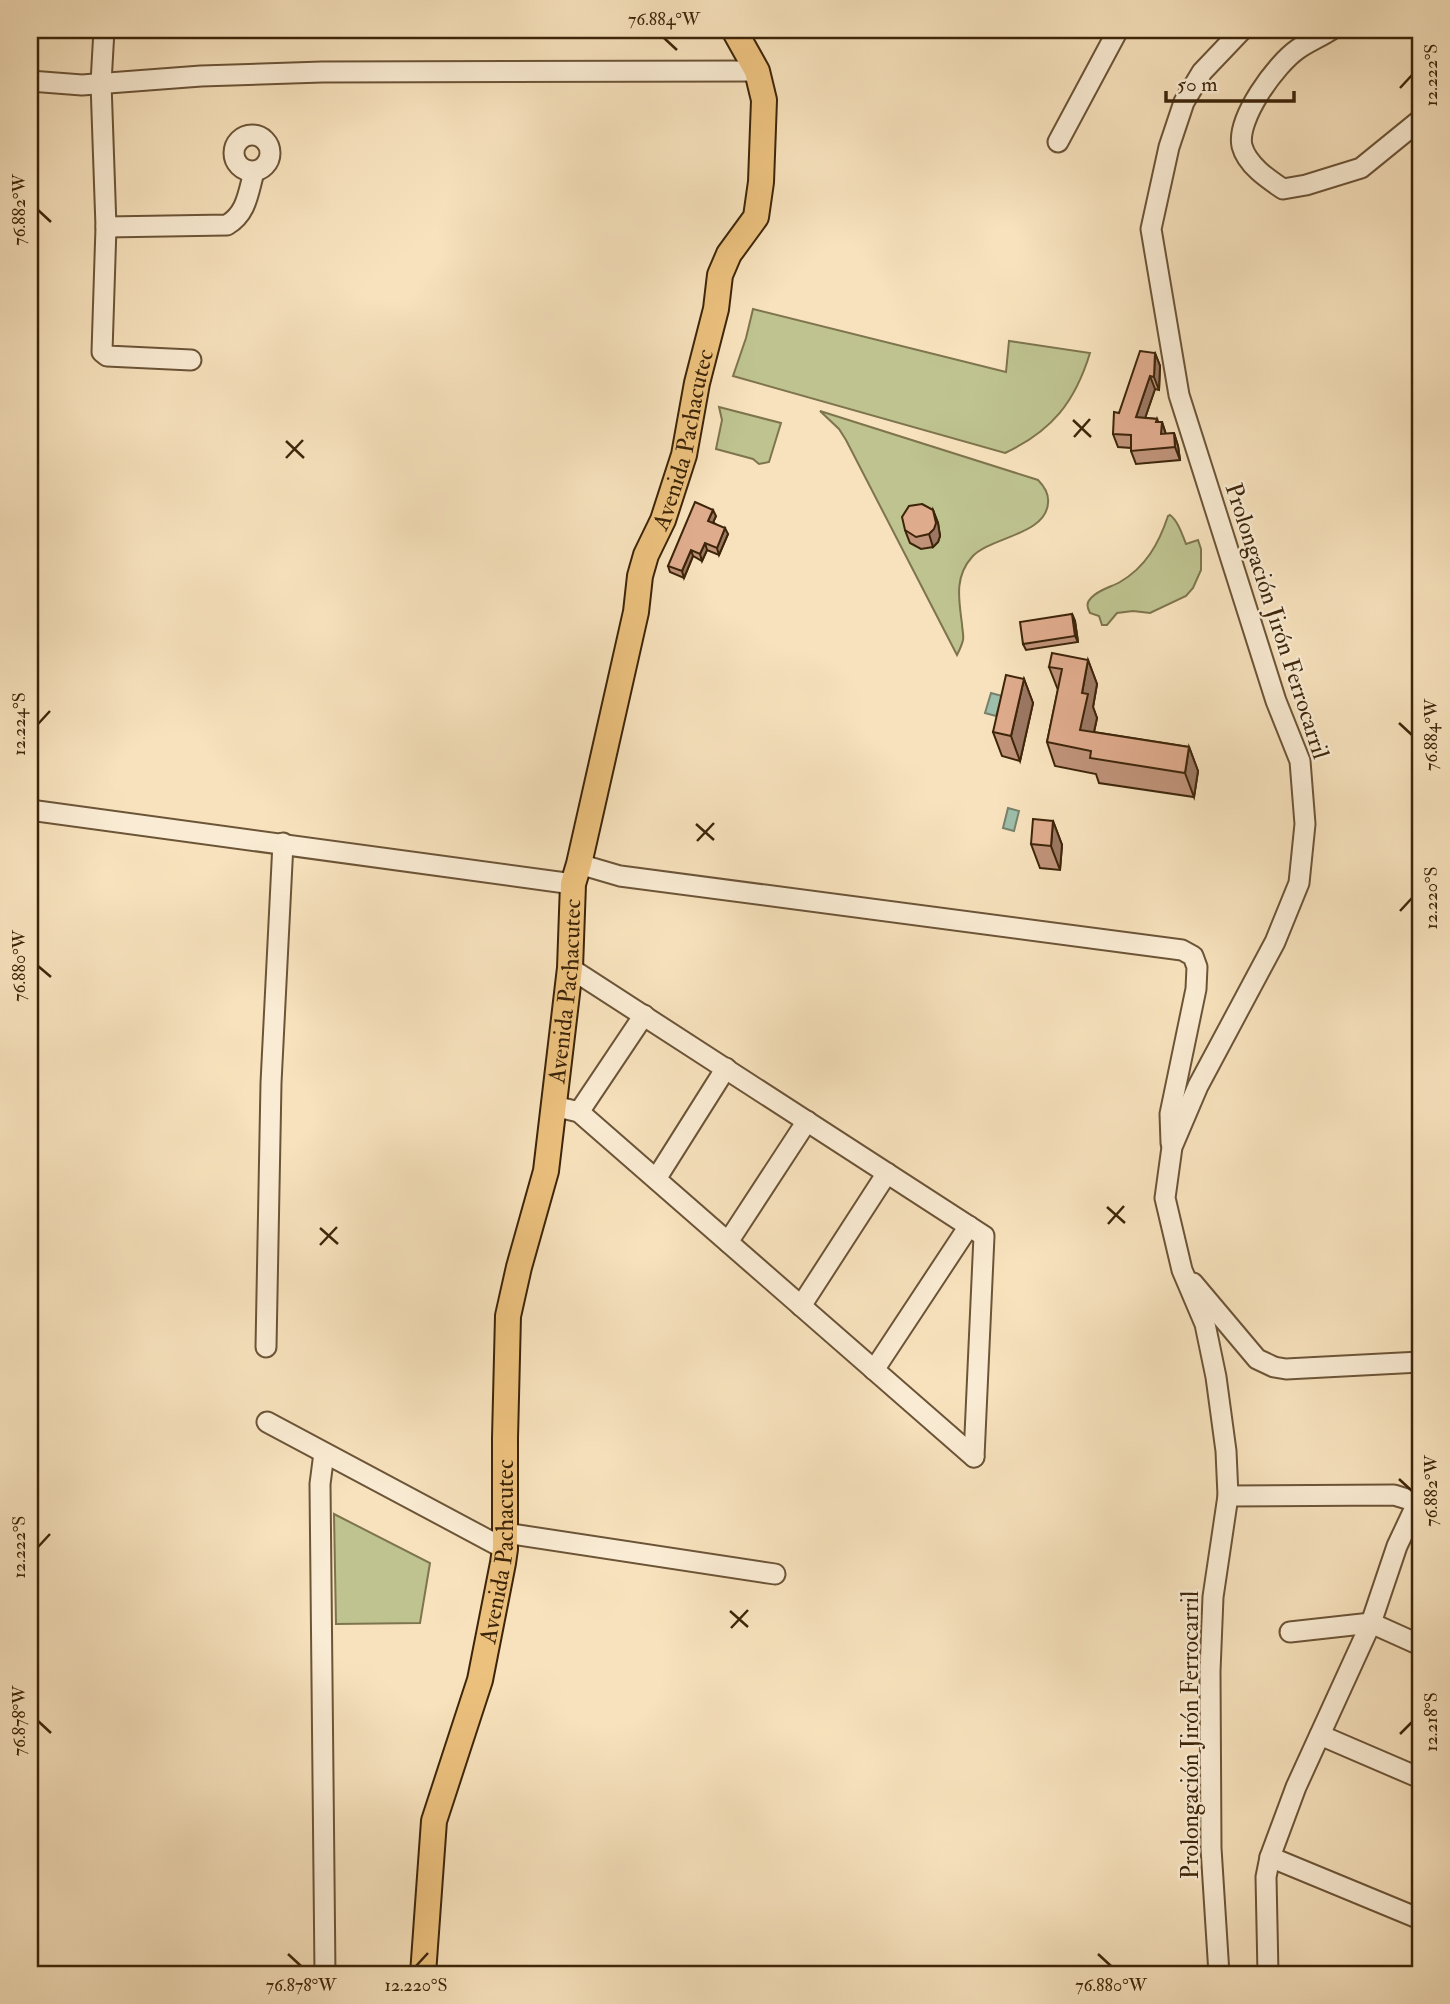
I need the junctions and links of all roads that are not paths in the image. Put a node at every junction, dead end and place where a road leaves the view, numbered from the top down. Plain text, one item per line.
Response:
1 (104, 30) edge
2 (734, 30) edge
3 (1118, 30) edge
4 (1242, 30) edge
5 (1331, 30) edge
6 (757, 71) junction
7 (30, 81) edge
8 (101, 83) junction
9 (1420, 120) edge
10 (1058, 142) dead end
11 (254, 172) dead end
12 (106, 227) junction
13 (191, 360) dead end
14 (30, 810) edge
15 (283, 843) junction
16 (576, 874) junction
17 (570, 968) junction
18 (644, 1015) junction
19 (726, 1068) junction
20 (554, 1106) junction
21 (579, 1112) junction
22 (807, 1121) junction
23 (1172, 1147) junction
24 (887, 1172) junction
25 (656, 1179) junction
26 (970, 1226) junction
27 (728, 1242) junction
28 (1182, 1270) junction
29 (801, 1306) junction
30 (266, 1347) dead end
31 (1420, 1362) edge
32 (874, 1370) junction
33 (267, 1422) dead end
34 (324, 1453) junction
35 (1228, 1496) junction
36 (1420, 1501) edge
37 (505, 1541) junction
38 (775, 1574) dead end
39 (1371, 1623) junction
40 (1290, 1632) dead end
41 (1420, 1645) edge
42 (1320, 1735) junction
43 (1420, 1778) edge
44 (1270, 1857) junction
45 (1420, 1919) edge
46 (325, 1974) edge
47 (423, 1974) edge
48 (1219, 1974) edge
49 (1268, 1974) edge

1 - 8 street
2 - 6 main road, Avenida Pachacutec
3 - 10 street
4 - 23 street, Prolongación Jirón Ferrocarril
5 - 9 street
6 - 8 street
6 - 16 main road, Avenida Pachacutec
7 - 8 street
8 - 12 street
11 - 12 street
12 - 13 street
14 - 15 street
15 - 16 street
15 - 30 street
16 - 17 main road, Avenida Pachacutec
16 - 23 street
17 - 18 street
17 - 20 main road, Avenida Pachacutec
18 - 19 street
18 - 21 street
19 - 22 street
19 - 25 street
20 - 21 street
20 - 37 main road, Avenida Pachacutec
21 - 25 street
22 - 24 street
22 - 27 street
23 - 28 street, Prolongación Jirón Ferrocarril
24 - 26 street
24 - 29 street
25 - 27 street
26 - 32 street
26 - 32 street
27 - 29 street
28 - 31 street
28 - 35 street, Prolongación Jirón Ferrocarril
29 - 32 street
33 - 34 street
34 - 37 street
34 - 46 street
35 - 36 street
35 - 48 street, Prolongación Jirón Ferrocarril
36 - 39 street
37 - 38 street
37 - 47 main road, Avenida Pachacutec
39 - 40 street
39 - 41 street
39 - 42 street
42 - 43 street
42 - 44 street
44 - 45 street
44 - 49 street

